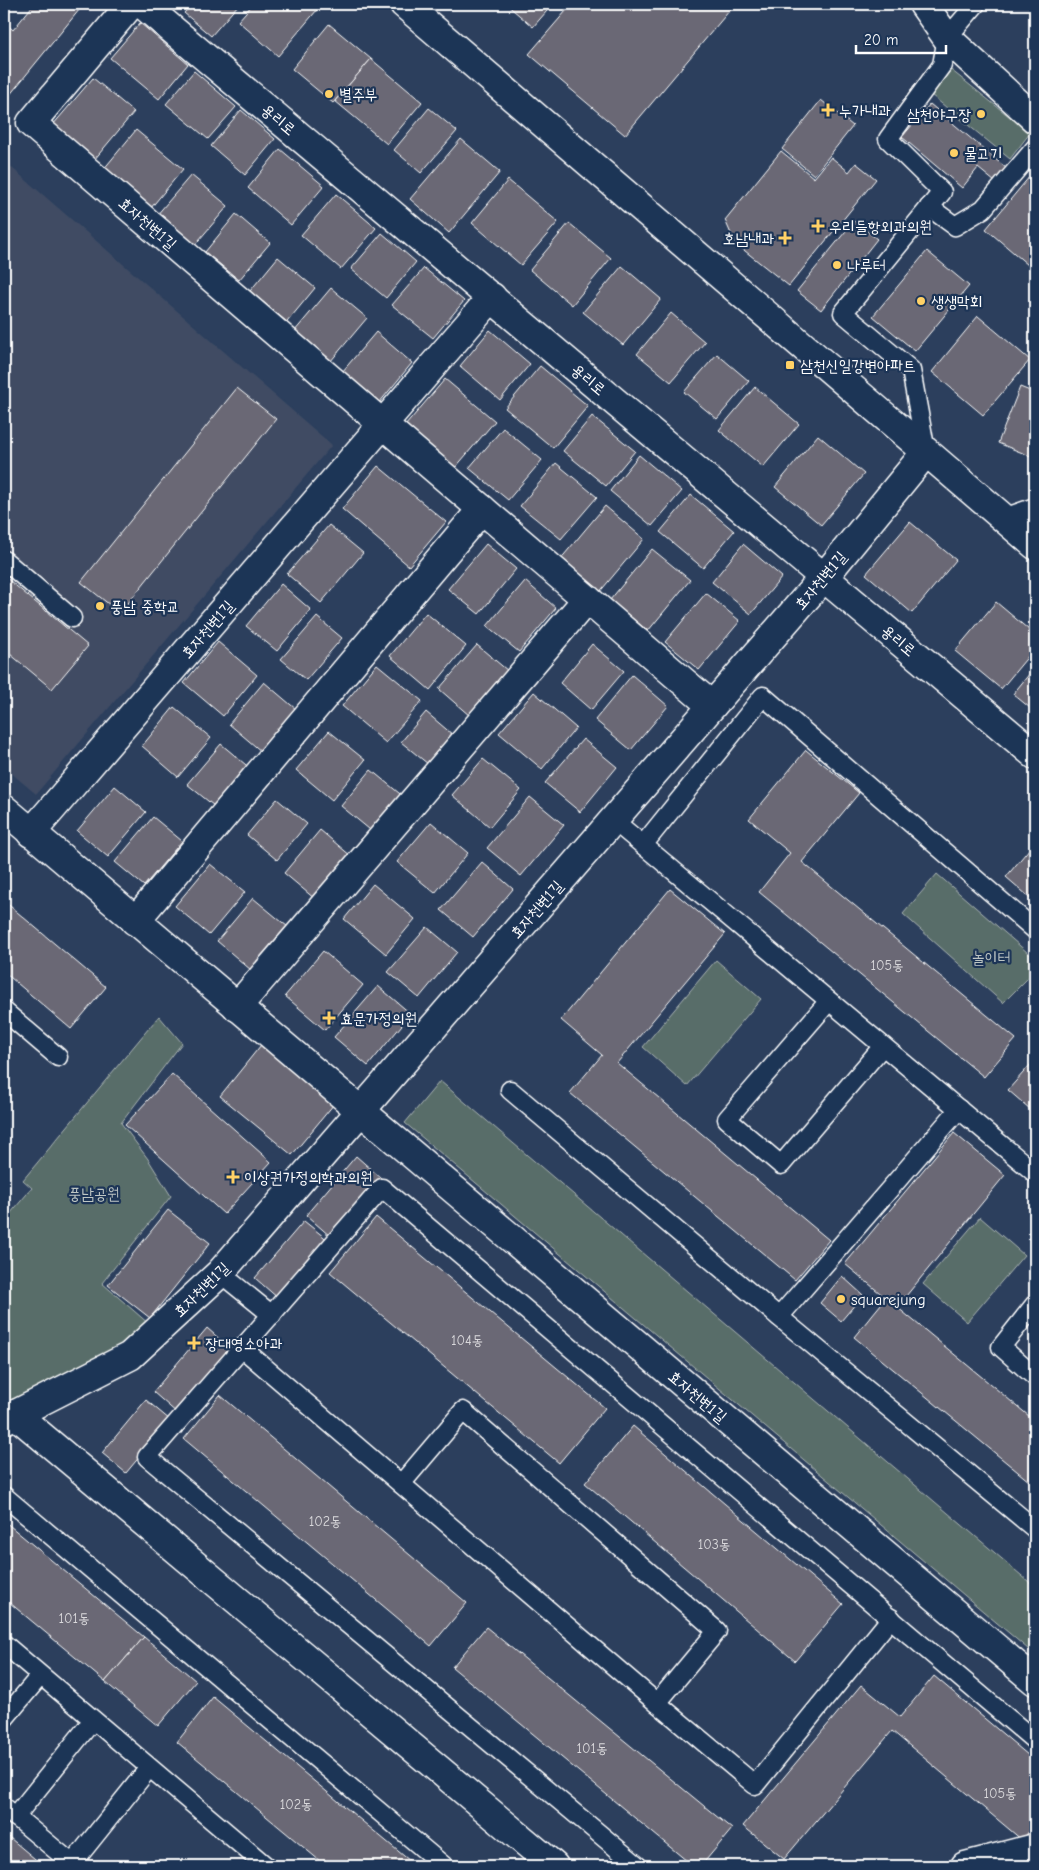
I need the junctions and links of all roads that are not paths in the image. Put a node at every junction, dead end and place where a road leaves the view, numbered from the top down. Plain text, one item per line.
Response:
1 (131, 4) edge
2 (142, 4) edge
3 (404, 4) edge
4 (923, 4) edge
5 (976, 4) edge
6 (947, 38) junction
7 (1035, 119) edge
8 (1035, 148) edge
9 (928, 207) junction
10 (492, 298) junction
11 (383, 424) junction
12 (926, 452) junction
13 (1035, 507) edge
14 (482, 509) junction
15 (1004, 518) junction
16 (1035, 545) edge
17 (4, 560) edge
18 (824, 577) junction
19 (587, 599) junction
20 (72, 618) dead end
21 (712, 706) junction
22 (1035, 755) edge
23 (4, 809) edge
24 (613, 820) junction
25 (31, 833) junction
26 (644, 845) junction
27 (135, 921) junction
28 (1035, 930) edge
29 (829, 1001) junction
30 (237, 1007) junction
31 (4, 1012) edge
32 (883, 1046) junction
33 (58, 1057) dead end
34 (510, 1090) dead end
35 (958, 1109) junction
36 (361, 1111) junction
37 (1035, 1174) edge
38 (220, 1273) junction
39 (1035, 1304) edge
40 (272, 1315) junction
41 (779, 1317) junction
42 (242, 1348) junction
43 (1035, 1377) edge
44 (9, 1417) edge
45 (401, 1484) junction
46 (4, 1496) edge
47 (1035, 1529) edge
48 (891, 1618) junction
49 (4, 1644) edge
50 (40, 1676) junction
51 (1035, 1681) edge
52 (657, 1703) junction
53 (4, 1719) edge
54 (93, 1720) junction
55 (1035, 1741) edge
56 (149, 1768) junction
57 (10, 1812) edge
58 (1035, 1848) edge
59 (73, 1865) edge
60 (264, 1866) edge
61 (444, 1866) edge
62 (554, 1866) edge
63 (638, 1866) edge
64 (966, 1866) edge

1 - 11 street, 효자천변1길
2 - 10 street, 용리로
3 - 12 street
4 - 6 street
5 - 6 lane
6 - 7 street
6 - 9 lane
8 - 9 lane
9 - 12 lane
10 - 11 street, 효자천변1길
10 - 18 street, 용리로
11 - 14 street, 효자천변1길
11 - 25 street, 효자천변1길
12 - 15 street
12 - 18 street, 효자천변1길
13 - 15 lane
14 - 19 street, 효자천변1길
14 - 27 street
15 - 16 street
17 - 20 lane
18 - 21 street, 효자천변1길
18 - 22 street, 용리로
19 - 21 street, 효자천변1길
19 - 30 street
21 - 24 street, 효자천변1길
23 - 25 street, 효자천변1길
24 - 26 lane
24 - 36 street, 효자천변1길
25 - 27 street, 효자천변1길
26 - 28 lane
26 - 29 lane
27 - 30 street, 효자천변1길
29 - 32 lane
29 - 32 lane
30 - 36 street, 효자천변1길
31 - 33 lane
32 - 35 lane
34 - 41 lane
35 - 37 lane
35 - 41 lane
36 - 38 street, 효자천변1길
36 - 51 street, 효자천변1길
38 - 40 lane
38 - 44 street, 효자천변1길
39 - 43 lane
40 - 42 lane
40 - 48 lane
41 - 47 lane
42 - 45 lane
42 - 63 lane
44 - 62 street
45 - 52 lane
45 - 52 lane
46 - 61 lane
48 - 52 lane
48 - 55 lane
49 - 50 lane
50 - 53 lane
50 - 54 lane
54 - 56 lane
54 - 57 lane
56 - 59 lane
56 - 60 lane
57 - 59 lane
58 - 64 street

